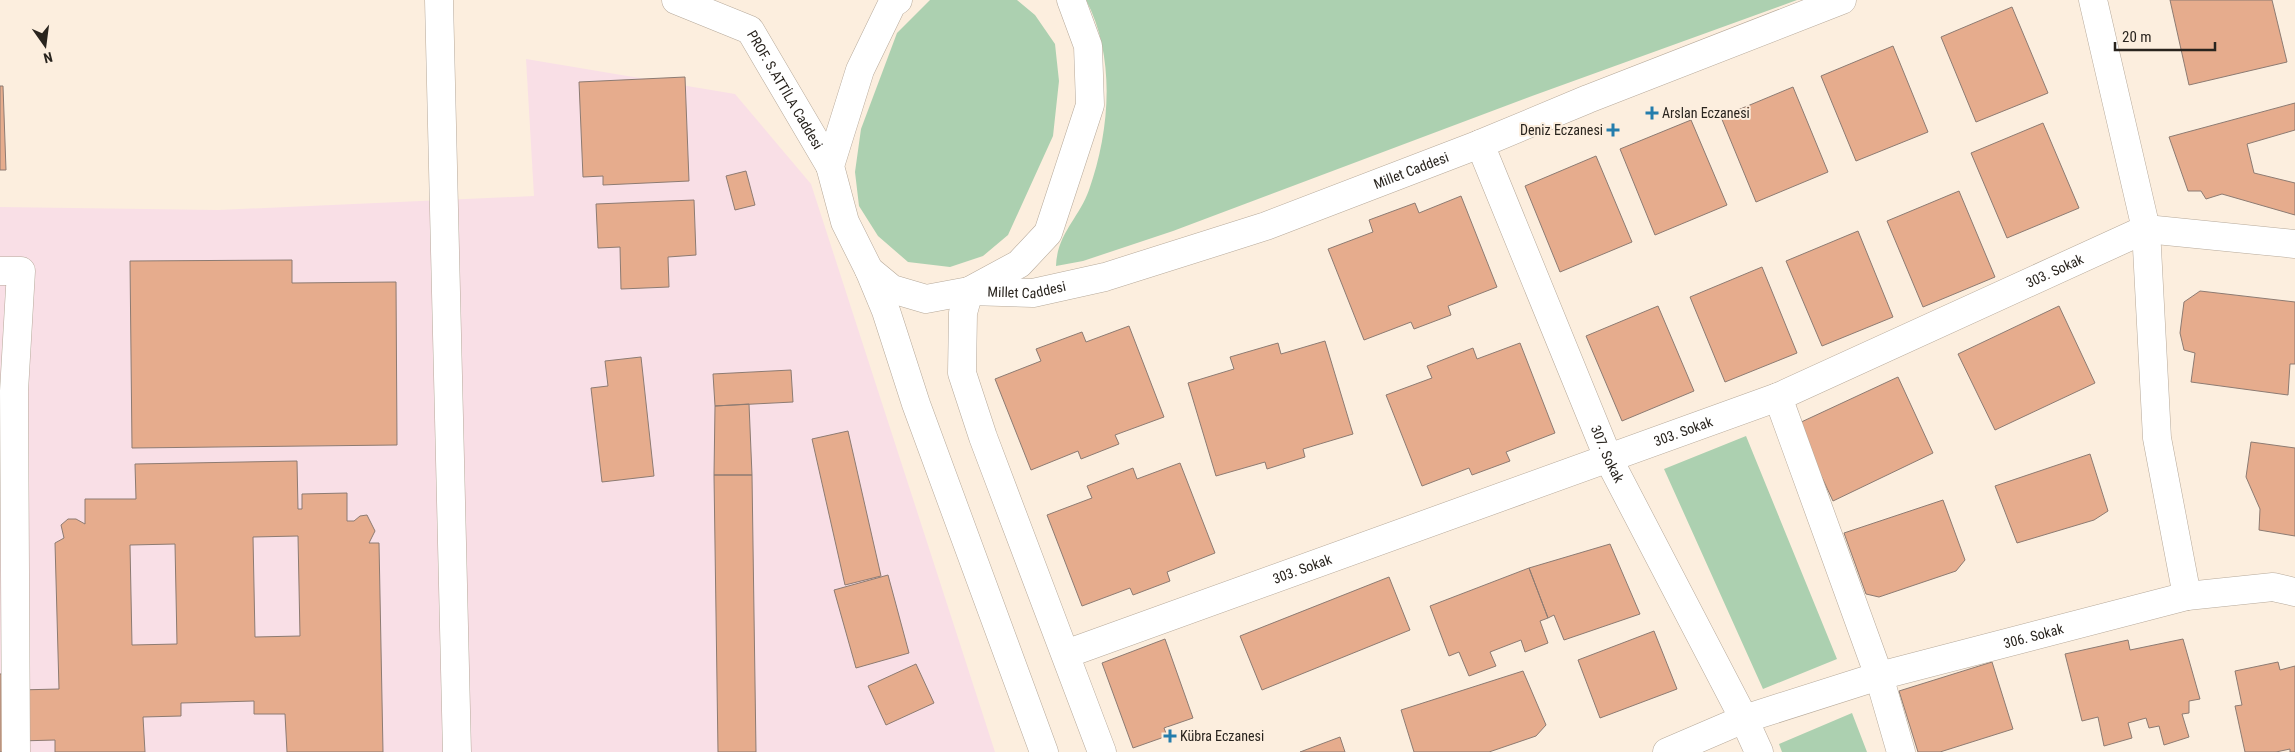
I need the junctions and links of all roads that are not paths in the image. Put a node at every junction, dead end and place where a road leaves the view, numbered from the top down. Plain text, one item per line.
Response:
1 (439, 0) edge
2 (676, 0) edge
3 (898, 0) edge
4 (1071, 0) edge
5 (1842, 0) edge
6 (2094, 0) edge
7 (1480, 144) junction
8 (830, 166) junction
9 (2146, 228) junction
10 (2295, 244) edge
11 (869, 270) junction
12 (0, 271) edge
13 (970, 291) junction
14 (7, 392) edge
15 (1778, 397) junction
16 (1609, 460) junction
17 (2295, 592) edge
18 (2186, 596) junction
19 (1066, 654) junction
20 (1879, 676) junction
21 (1744, 719) junction
22 (16, 752) edge
23 (456, 752) edge
24 (1044, 752) edge
25 (1102, 752) edge
26 (1667, 752) edge
27 (1759, 752) edge
28 (1901, 752) edge

1 - 23 street
2 - 8 street, PROF. S.ATTİLA Caddesi
3 - 8 street
4 - 13 street
5 - 7 street, Millet Caddesi
6 - 9 street
7 - 13 street, Millet Caddesi
7 - 16 street, 307. Sokak
8 - 11 street, PROF. S.ATTİLA Caddesi
9 - 10 street
9 - 15 street, 303. Sokak
9 - 18 street
11 - 13 street
11 - 24 street, PROF. S.ATTİLA Caddesi
12 - 14 street
13 - 19 street
14 - 22 street
15 - 16 street, 303. Sokak
15 - 20 street
16 - 19 street, 303. Sokak
16 - 21 street, 307. Sokak
17 - 18 street, 306. Sokak
18 - 20 street, 306. Sokak
19 - 25 street
20 - 21 street, 306. Sokak
20 - 28 street
21 - 26 street, 306. Sokak
21 - 27 street, 307. Sokak

